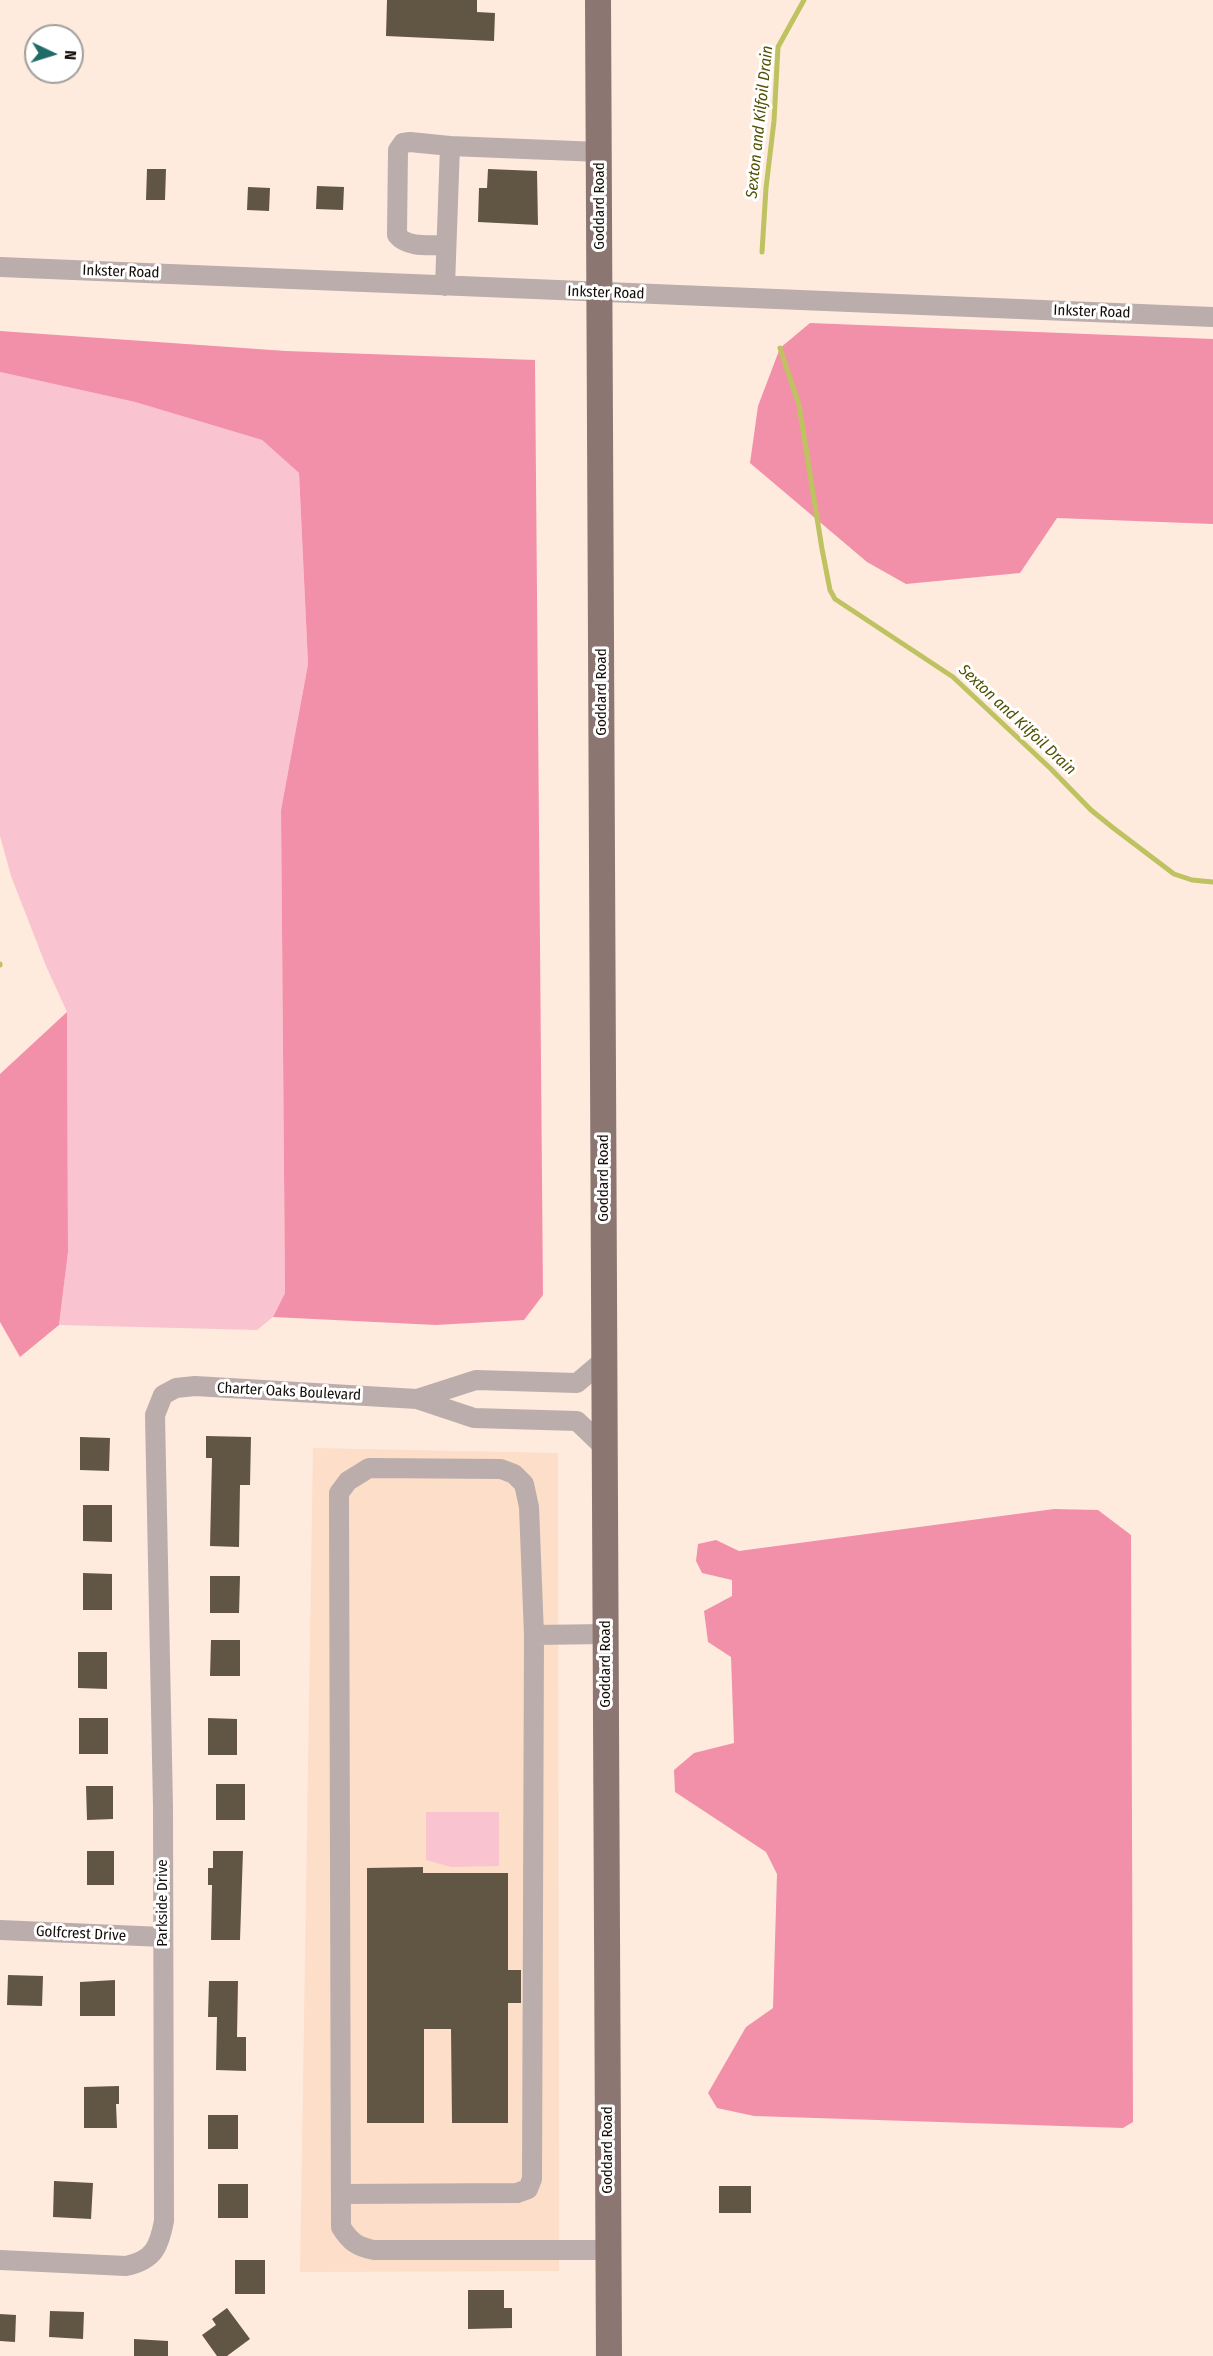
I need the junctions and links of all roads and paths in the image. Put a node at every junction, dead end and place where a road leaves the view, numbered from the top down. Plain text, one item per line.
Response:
1 (598, 0) edge
2 (450, 146) junction
3 (600, 152) junction
4 (446, 245) junction
5 (0, 267) edge
6 (445, 286) junction
7 (601, 292) junction
8 (1213, 317) edge
9 (604, 1360) junction
10 (163, 1395) joint
11 (417, 1399) junction
12 (604, 1448) junction
13 (605, 1634) junction
14 (534, 1635) junction
15 (0, 1930) edge
16 (163, 1936) junction
17 (341, 2194) junction
18 (608, 2250) junction
19 (0, 2259) edge
20 (609, 2356) edge

1 - 3 main road, Goddard Road
2 - 3 street
2 - 4 street
2 - 4 street
3 - 7 main road, Goddard Road
4 - 6 street
5 - 6 street, Inkster Road
6 - 7 street, Inkster Road
7 - 8 street, Inkster Road
7 - 9 main road, Goddard Road
9 - 11 street, Charter Oaks Boulevard
9 - 12 main road, Goddard Road
10 - 11 street, Charter Oaks Boulevard
10 - 16 street, Parkside Drive
11 - 12 street, Charter Oaks Boulevard
12 - 13 main road, Goddard Road
13 - 14 street
13 - 18 main road, Goddard Road
14 - 17 street
14 - 17 street
15 - 16 street, Golfcrest Drive
16 - 19 street, Parkside Drive
17 - 18 street
18 - 20 main road, Goddard Road

